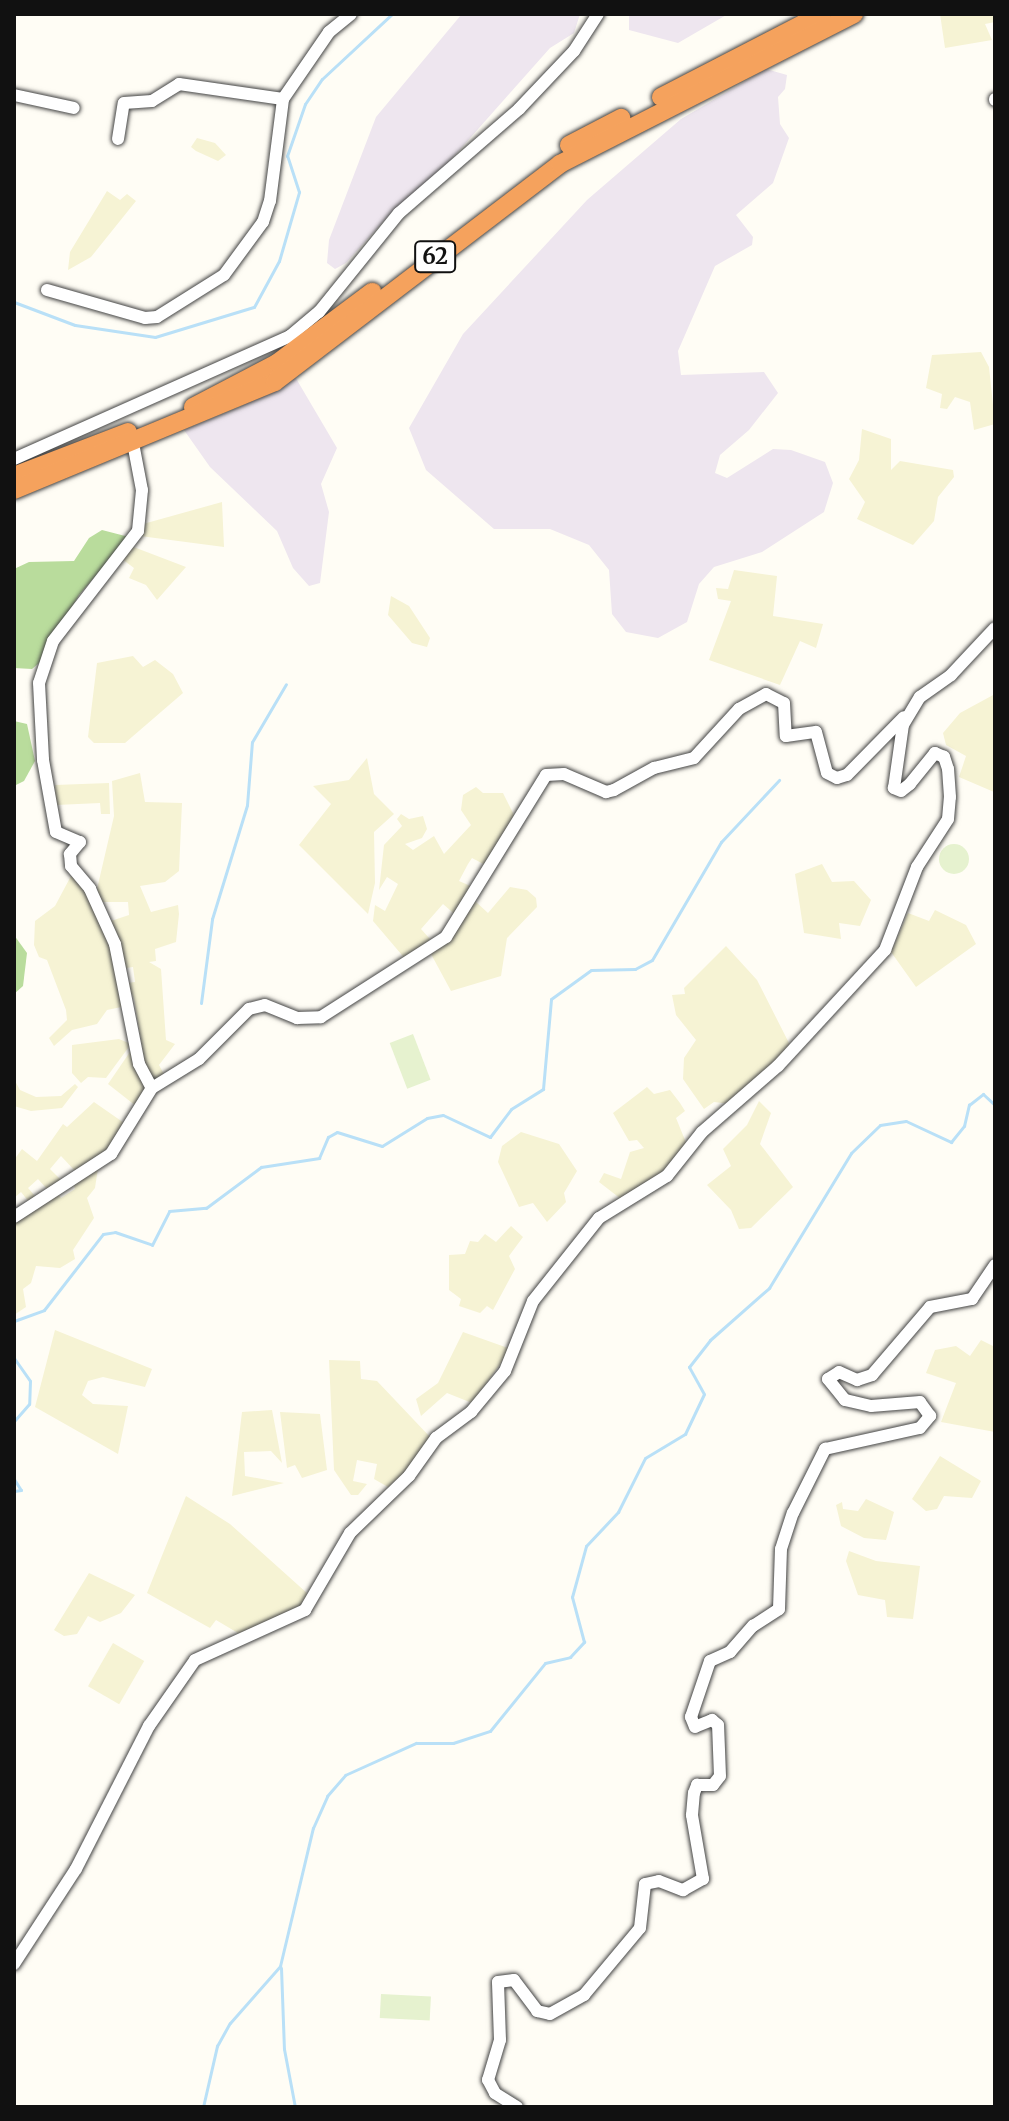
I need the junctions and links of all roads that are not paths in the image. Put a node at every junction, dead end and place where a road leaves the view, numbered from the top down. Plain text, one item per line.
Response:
1 (351, 14) edge
2 (598, 14) edge
3 (822, 14) edge
4 (854, 14) edge
5 (14, 95) edge
6 (283, 99) junction
7 (74, 108) dead end
8 (118, 139) dead end
9 (47, 290) dead end
10 (295, 341) junction
11 (133, 443) junction
12 (14, 459) edge
13 (14, 476) edge
14 (14, 490) edge
15 (995, 628) edge
16 (908, 713) junction
17 (152, 1088) junction
18 (14, 1217) edge
19 (995, 1265) edge
20 (14, 1964) edge
21 (517, 2107) edge

1 - 6 street
2 - 10 street
3 - 10 highway, 62
4 - 11 highway, 62
5 - 7 street
6 - 8 street
6 - 9 street
10 - 12 street
10 - 13 highway, 62
11 - 14 highway, 62
11 - 17 street
15 - 16 street
16 - 17 street
16 - 20 street
17 - 18 street
19 - 21 street

